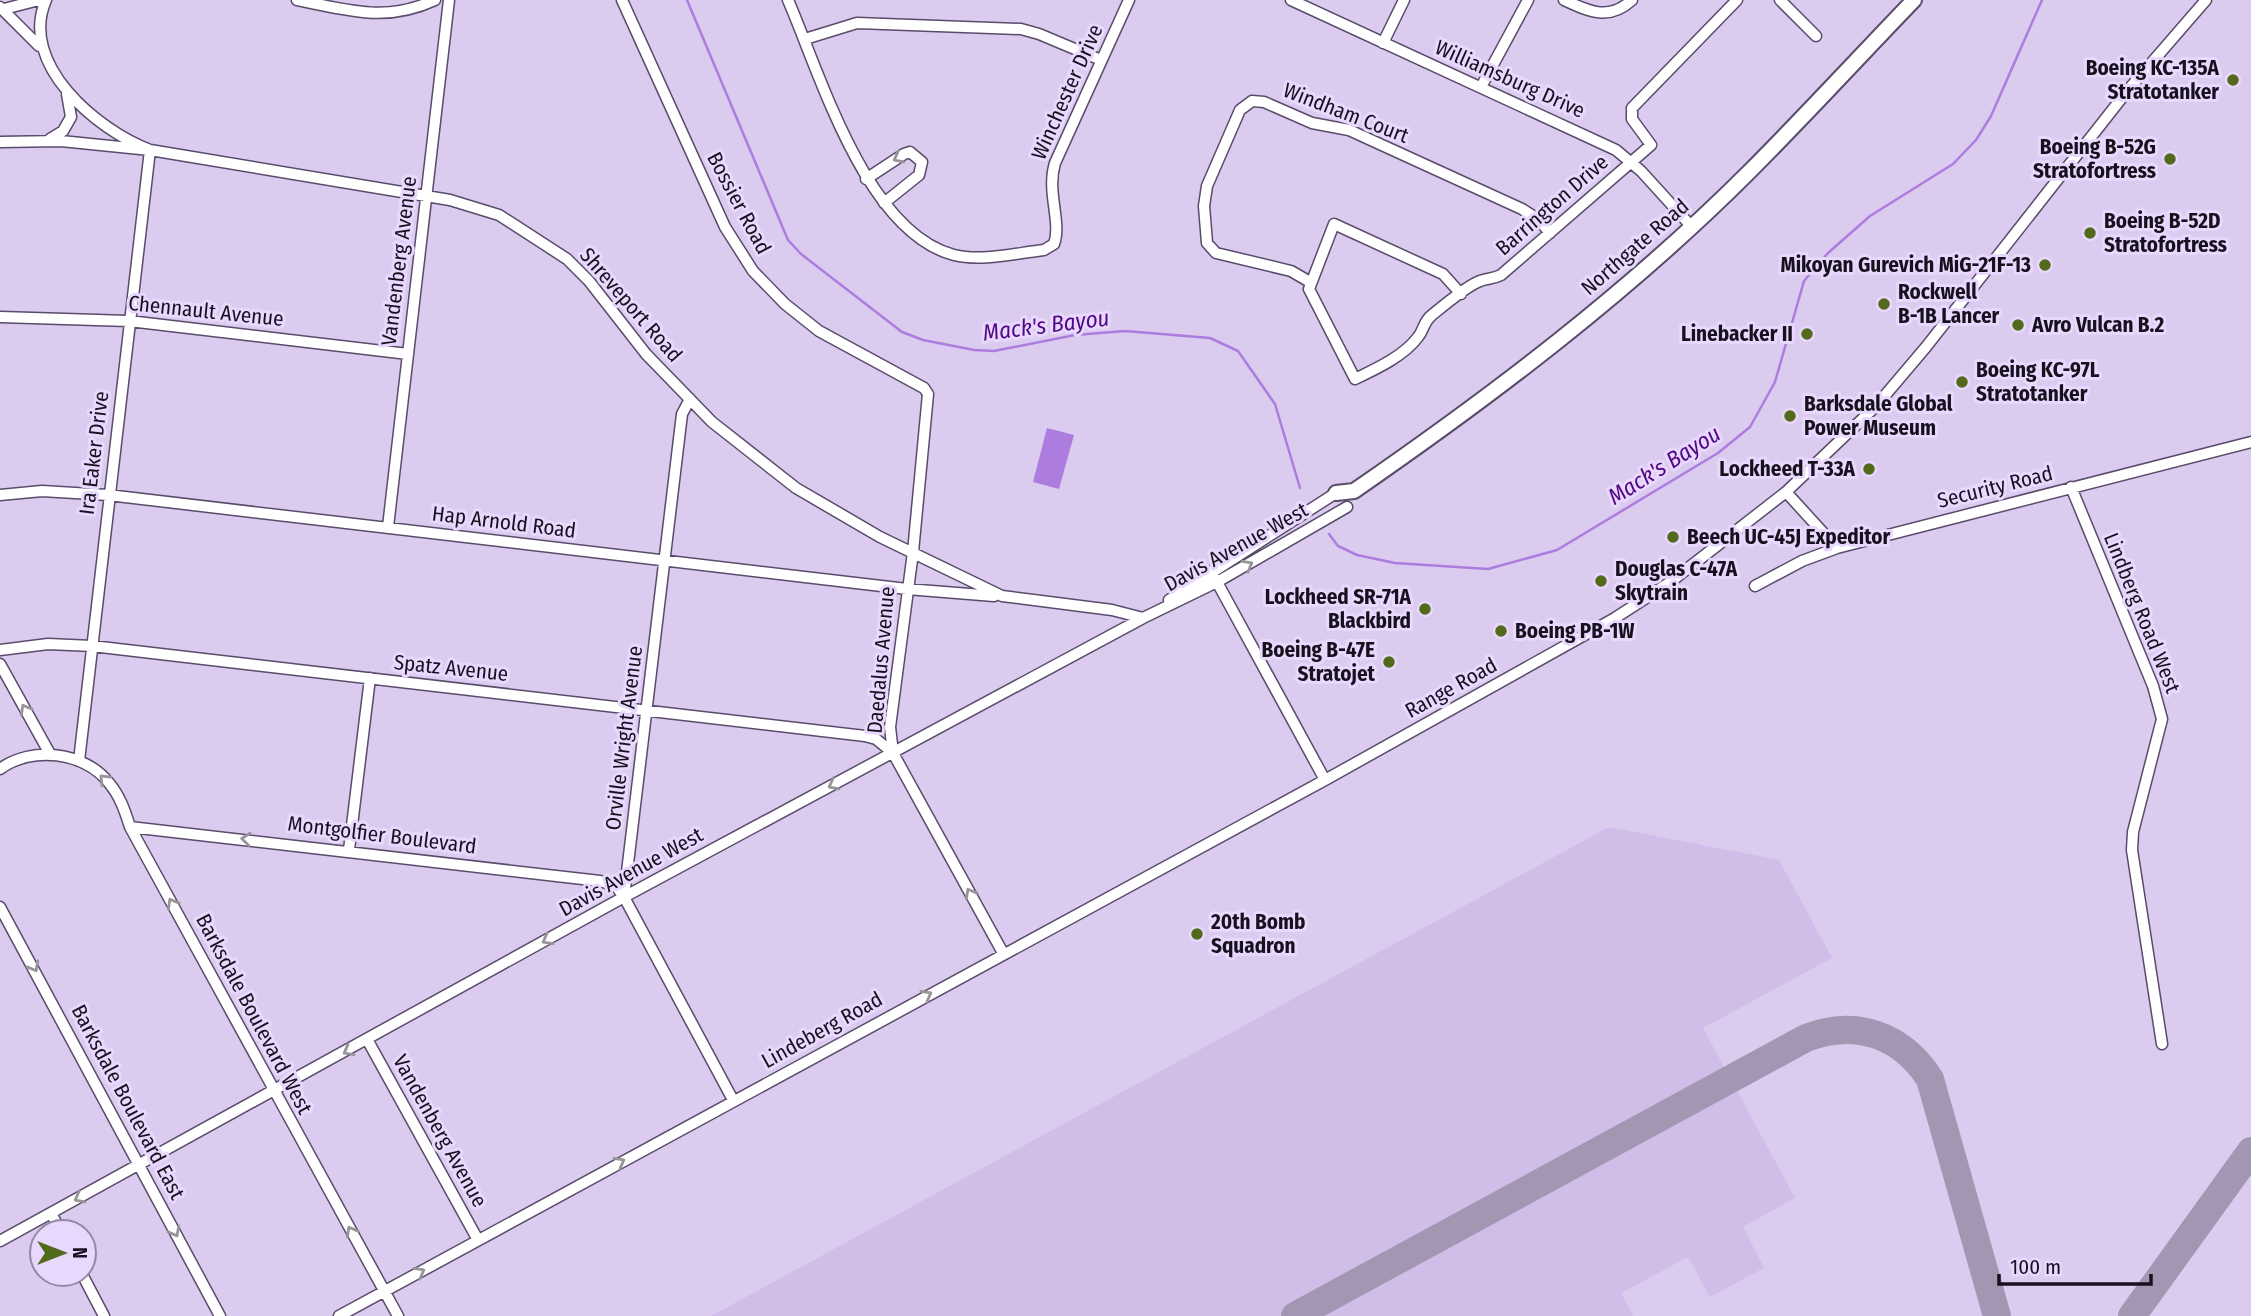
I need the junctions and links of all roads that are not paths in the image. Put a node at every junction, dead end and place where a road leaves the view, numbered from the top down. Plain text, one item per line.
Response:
1 (39, 0) edge
2 (46, 0) edge
3 (297, 0) edge
4 (435, 0) edge
5 (449, 0) edge
6 (622, 0) edge
7 (788, 0) edge
8 (1129, 0) edge
9 (1290, 0) edge
10 (1404, 0) edge
11 (1528, 0) edge
12 (1564, 0) edge
13 (1632, 0) edge
14 (1737, 0) edge
15 (1780, 0) edge
16 (1914, 0) edge
17 (2206, 0) edge
18 (2, 8) edge
19 (1816, 36) dead end
20 (805, 39) junction
21 (1383, 43) junction
22 (42, 49) junction
23 (1101, 60) junction
24 (63, 84) junction
25 (1481, 87) junction
26 (46, 141) junction
27 (0, 142) edge
28 (150, 150) junction
29 (1632, 162) junction
30 (866, 179) junction
31 (426, 196) junction
32 (884, 204) junction
33 (1691, 226) junction
34 (1550, 233) junction
35 (1310, 282) junction
36 (1461, 294) junction
37 (0, 317) edge
38 (129, 321) junction
39 (408, 354) junction
40 (924, 388) joint
41 (690, 399) junction
42 (2251, 442) edge
43 (2071, 487) junction
44 (1354, 491) junction
45 (1786, 492) junction
46 (1336, 493) joint
47 (0, 495) edge
48 (108, 495) junction
49 (1347, 507) joint
50 (388, 527) junction
51 (1837, 548) junction
52 (913, 552) junction
53 (665, 561) junction
54 (1211, 571) junction
55 (1217, 582) junction
56 (1755, 586) dead end
57 (906, 589) junction
58 (1002, 596) junction
59 (1143, 618) junction
60 (92, 646) junction
61 (0, 650) edge
62 (0, 664) edge
63 (370, 678) junction
64 (647, 710) junction
65 (893, 753) junction
66 (53, 755) junction
67 (79, 761) junction
68 (0, 769) edge
69 (1325, 780) junction
70 (130, 827) junction
71 (349, 850) junction
72 (624, 897) junction
73 (0, 907) edge
74 (1003, 953) junction
75 (368, 1041) junction
76 (2162, 1044) dead end
77 (274, 1092) junction
78 (733, 1100) junction
79 (140, 1166) junction
80 (51, 1213) junction
81 (54, 1218) edge
82 (478, 1240) junction
83 (0, 1241) edge
84 (89, 1288) edge
85 (384, 1291) junction
86 (104, 1316) edge
87 (220, 1316) edge
88 (339, 1316) edge
89 (398, 1316) edge

1 - 18 street, Shreveport Road
2 - 22 street, Shreveport Road
3 - 4 street
5 - 31 street, Vandenberg Avenue
6 - 40 street, Bossier Road
7 - 20 street
8 - 23 street, Winchester Drive
9 - 21 street, Williamsburg Drive
10 - 21 street
11 - 25 street
12 - 13 street
14 - 29 street
15 - 19 street
16 - 33 main road, Northgate Road
17 - 45 street, Range Road
18 - 22 street, Shreveport Road
20 - 23 street
20 - 30 street
21 - 25 street, Williamsburg Drive
22 - 24 street, Shreveport Road
23 - 32 street, Winchester Drive
24 - 26 street
24 - 28 street, Shreveport Road
25 - 29 street, Williamsburg Drive
26 - 27 street
26 - 28 street
28 - 31 street, Shreveport Road
28 - 38 street, Ira Eaker Drive
29 - 33 street, Williamsburg Drive
29 - 34 street, Barrington Drive
30 - 32 street
32 -> 30 street
31 - 39 street, Vandenberg Avenue
31 - 41 street, Shreveport Road
33 - 44 main road, Northgate Road
34 - 35 street, Windham Court
34 - 36 street, Barrington Drive
35 - 36 street
35 - 36 street, Barrington Drive
37 - 38 street, Chennault Avenue
38 - 39 street, Chennault Avenue
38 - 48 street, Ira Eaker Drive
39 - 50 street, Vandenberg Avenue
40 - 52 street, Daedalus Avenue
41 - 52 street, Shreveport Road
41 - 53 street, Orville Wright Avenue
42 - 43 street, Security Road
43 - 51 street, Security Road
43 - 76 street, Lindberg Road West
44 - 46 main road, Northgate Road
44 - 49 main road
45 - 51 street
45 - 69 street, Range Road
46 - 54 street, Davis Avenue West
47 - 48 street, Hap Arnold Road
48 - 50 street, Hap Arnold Road
48 - 60 street, Ira Eaker Drive
55 -> 49 street, Davis Avenue West
50 - 53 street, Hap Arnold Road
51 - 56 street, Security Road
52 - 57 street, Daedalus Avenue
52 - 58 street, Shreveport Road
53 - 57 street, Hap Arnold Road
53 - 64 street, Orville Wright Avenue
54 - 55 street
54 - 59 street, Davis Avenue West
55 - 59 street, Davis Avenue West
55 - 69 street
57 - 58 street, Hap Arnold Road
57 - 65 street, Daedalus Avenue
58 - 59 street, Shreveport Road
59 - 65 street, Davis Avenue West
60 - 61 street, Spatz Avenue
60 - 63 street, Spatz Avenue
60 - 67 street, Ira Eaker Drive
66 -> 62 street
63 - 64 street, Spatz Avenue
63 - 71 street
64 - 65 street, Spatz Avenue
64 - 72 street, Orville Wright Avenue
65 -> 72 street, Davis Avenue West
74 -> 65 street, Daedalus Avenue
66 - 67 street, Barksdale Boulevard West
66 - 68 street
70 -> 67 street, Barksdale Boulevard West
69 - 74 street, Lindeberg Road
71 -> 70 street, Montgolfier Boulevard
77 -> 70 street, Barksdale Boulevard West
71 - 72 street, Montgolfier Boulevard
72 -> 75 street, Davis Avenue West
72 - 78 street
73 -> 79 street, Barksdale Boulevard East
78 -> 74 street, Lindeberg Road
75 -> 77 street, Davis Avenue West
75 - 82 street, Vandenberg Avenue
77 - 79 street, Davis Avenue West
85 -> 77 street, Barksdale Boulevard West
82 -> 78 street, Lindeberg Road
79 -> 80 street, Davis Avenue West
79 -> 87 street, Barksdale Boulevard East
80 - 81 street
80 - 83 street, Davis Avenue West
85 -> 82 street, Lindeberg Road
84 - 86 street
85 - 88 street, Lindeberg Road
85 - 89 street, Barksdale Boulevard West

